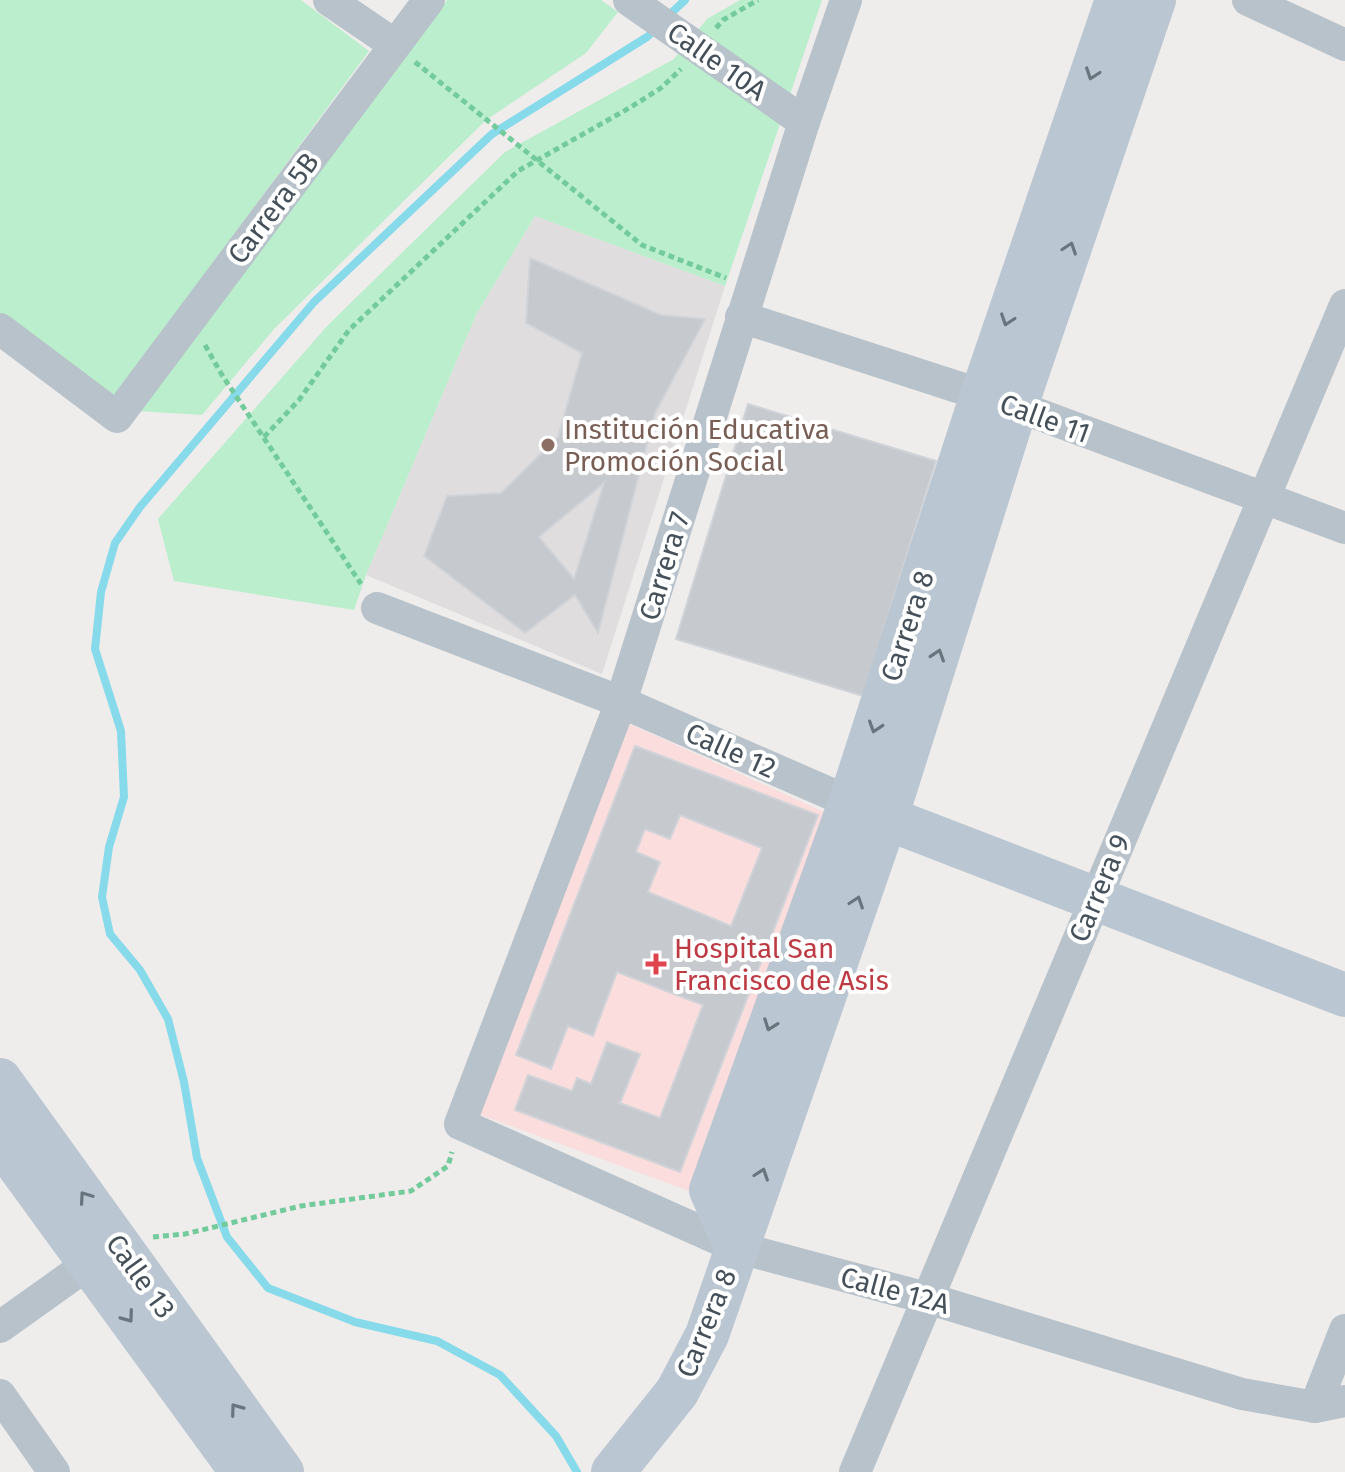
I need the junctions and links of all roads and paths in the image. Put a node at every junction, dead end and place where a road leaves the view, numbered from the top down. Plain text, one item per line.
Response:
1 (329, 0) edge
2 (429, 0) edge
3 (758, 0) edge
4 (846, 0) edge
5 (1117, 0) edge
6 (1154, 0) edge
7 (1248, 0) edge
8 (632, 2) edge
9 (395, 45) junction
10 (1345, 45) edge
11 (695, 46) junction
12 (804, 122) junction
13 (536, 159) junction
14 (738, 282) dead end
15 (1345, 305) edge
16 (741, 317) junction
17 (0, 329) edge
18 (222, 375) dead end
19 (999, 400) junction
20 (264, 437) junction
21 (1262, 500) junction
22 (1345, 528) edge
23 (377, 608) joint
24 (621, 702) junction
25 (868, 811) junction
26 (1095, 898) junction
27 (1345, 995) edge
28 (6, 1112) edge
29 (460, 1124) junction
30 (185, 1234) dead end
31 (736, 1247) junction
32 (103, 1254) junction
33 (930, 1299) junction
34 (0, 1327) edge
35 (1345, 1330) edge
36 (0, 1395) edge
37 (1330, 1404) edge
38 (620, 1465) edge
39 (54, 1472) edge
40 (242, 1472) edge
41 (282, 1472) edge
42 (855, 1472) edge

1 - 9 street
2 - 9 street, Carrera 5B
3 - 11 path
4 - 12 street, Carrera 7
5 -> 19 main road, Carrera 8
19 -> 6 main road, Carrera 8
7 - 10 street
8 - 11 street, Calle 10A
9 - 13 path
9 - 17 street, Carrera 5B
11 - 12 street, Calle 10A
11 - 13 path
12 - 16 street, Carrera 7
13 - 14 path
13 - 20 path
15 - 21 street, Carrera 9
16 - 19 street, Calle 11
16 - 24 street, Carrera 7
18 - 20 path
19 - 21 street, Calle 11
19 - 25 main road, Carrera 8
20 - 23 path
21 - 22 street, Calle 11
21 - 26 street, Carrera 9
23 - 24 street, Calle 12
24 - 25 street, Calle 12
24 - 29 street, Carrera 7
25 - 26 main road, Calle 12
25 - 31 main road, Carrera 8
26 - 27 main road, Calle 12
26 - 33 street, Carrera 9
28 - 32 main road, Calle 13
29 - 30 path
29 - 31 street, Calle 12A
31 - 33 street, Calle 12A
31 - 38 main road, Carrera 8
32 - 34 street
32 -> 40 main road, Calle 13
41 -> 32 main road, Calle 13
33 - 37 street, Calle 12A
33 - 42 street, Carrera 9
35 - 37 street
36 - 39 street

